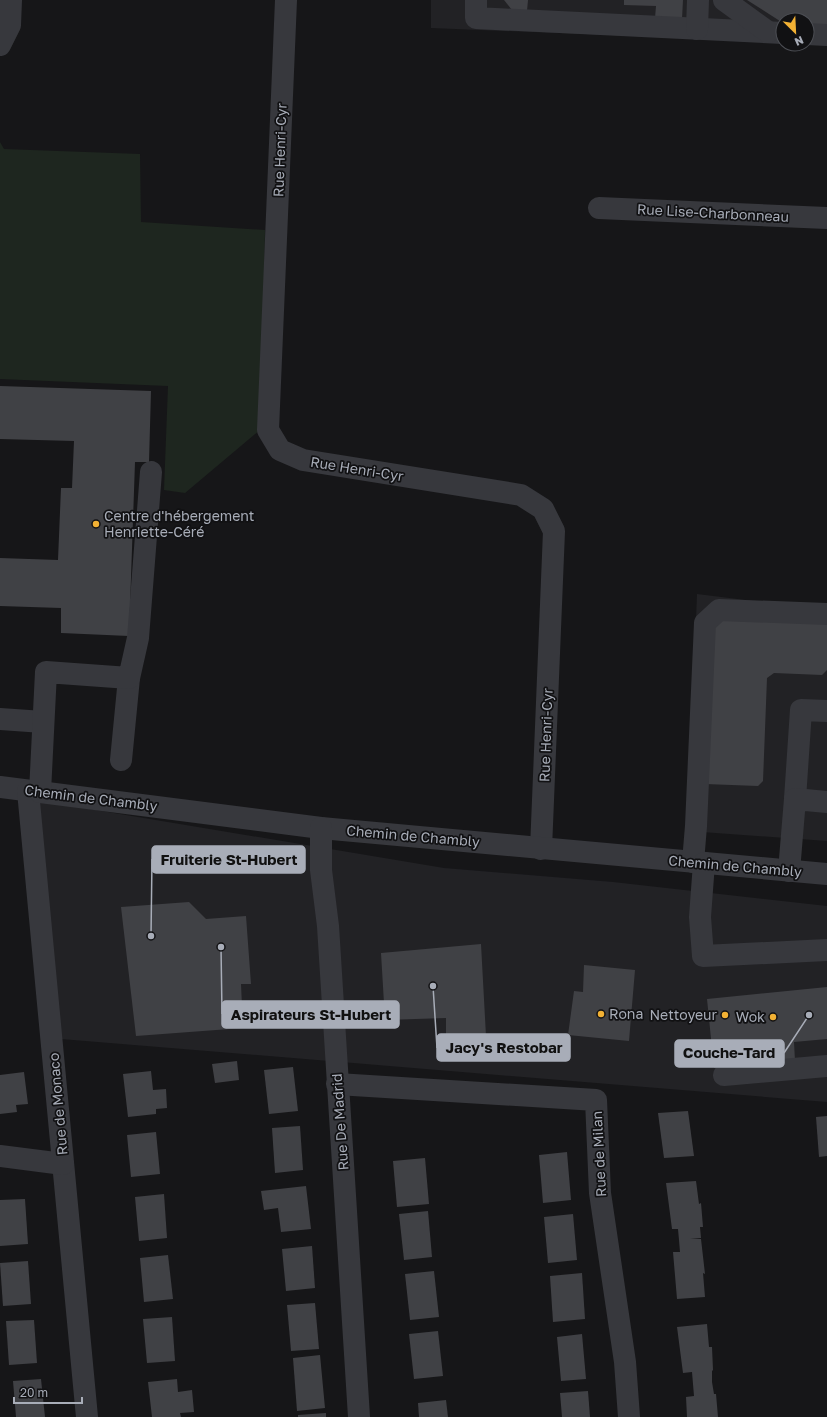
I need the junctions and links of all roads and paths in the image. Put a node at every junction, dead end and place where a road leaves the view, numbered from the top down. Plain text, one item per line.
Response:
1 (11, 0) edge
2 (286, 0) edge
3 (476, 0) edge
4 (698, 0) edge
5 (724, 0) edge
6 (697, 29) junction
7 (775, 31) edge
8 (775, 32) edge
9 (815, 34) edge
10 (827, 34) edge
11 (0, 45) edge
12 (599, 208) dead end
13 (827, 218) edge
14 (151, 472) dead end
15 (827, 614) edge
16 (129, 678) junction
17 (827, 712) edge
18 (0, 719) edge
19 (43, 722) junction
20 (121, 760) dead end
21 (0, 787) edge
22 (34, 791) junction
23 (795, 799) junction
24 (827, 802) edge
25 (321, 828) junction
26 (541, 849) junction
27 (698, 863) junction
28 (789, 871) junction
29 (827, 874) edge
30 (827, 950) edge
31 (827, 1066) edge
32 (724, 1075) dead end
33 (337, 1084) junction
34 (0, 1156) edge
35 (64, 1164) junction
36 (87, 1417) edge
37 (359, 1417) edge
38 (629, 1417) edge

1 - 11 street
2 - 26 street, Rue Henri-Cyr
3 - 6 street
4 - 6 street
5 - 7 street
6 - 8 street
9 - 10 street
12 - 13 street, Rue Lise-Charbonneau
14 - 16 street
15 - 27 street
16 - 19 street, Rue de Monaco
16 - 20 street
17 - 23 street
18 - 19 street
19 - 22 street, Rue de Monaco
21 - 22 street, Chemin de Chambly
22 - 25 street, Chemin de Chambly
22 - 35 street, Rue de Monaco
23 - 24 street
23 - 28 street
25 - 26 street, Chemin de Chambly
25 - 33 street, Rue De Madrid
26 - 27 street, Chemin de Chambly
27 - 28 street, Chemin de Chambly
27 - 30 street
28 - 29 street, Chemin de Chambly
31 - 32 street
33 - 37 street, Rue De Madrid
33 - 38 street, Rue de Milan
34 - 35 street
35 - 36 street, Rue de Monaco

